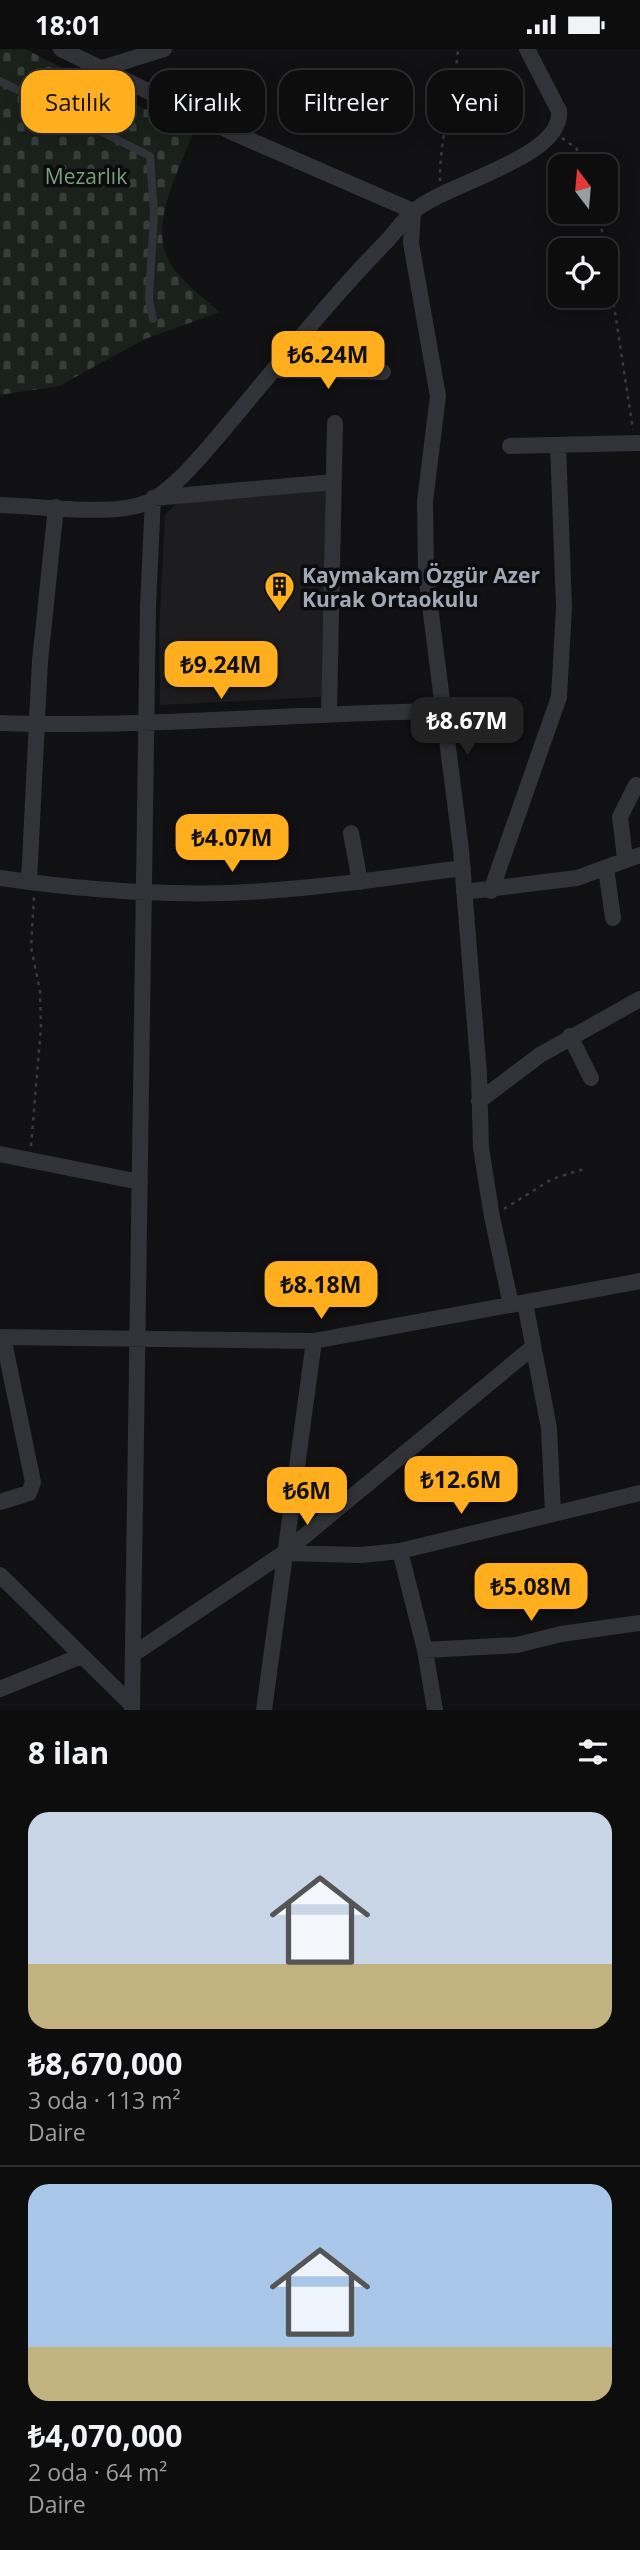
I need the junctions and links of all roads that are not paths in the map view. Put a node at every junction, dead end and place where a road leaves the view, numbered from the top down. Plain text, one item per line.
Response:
1 (61, 49) edge
2 (164, 49) edge
3 (527, 49) edge
4 (99, 69) junction
5 (0, 82) edge
6 (413, 211) junction
7 (153, 319) dead end
8 (273, 370) junction
9 (383, 372) dead end
10 (335, 423) dead end
11 (637, 443) road end
12 (558, 445) junction
13 (510, 446) dead end
14 (333, 482) junction
15 (153, 498) junction
16 (0, 505) edge
17 (56, 507) junction
18 (442, 711) junction
19 (329, 712) junction
20 (148, 721) junction
21 (39, 722) junction
22 (0, 723) edge
23 (636, 785) dead end
24 (351, 833) dead end
25 (632, 857) edge
26 (463, 868) junction
27 (606, 868) junction
28 (0, 878) edge
29 (360, 881) junction
30 (32, 882) junction
31 (146, 890) junction
32 (491, 891) junction
33 (464, 892) junction
34 (613, 918) dead end
35 (640, 999) edge
36 (570, 1037) junction
37 (591, 1078) dead end
38 (479, 1101) junction
39 (0, 1154) edge
40 (140, 1182) junction
41 (640, 1281) edge
42 (518, 1304) junction
43 (1, 1337) edge
44 (136, 1339) junction
45 (314, 1341) junction
46 (533, 1347) junction
47 (640, 1493) edge
48 (0, 1502) edge
49 (553, 1513) junction
50 (400, 1551) junction
51 (284, 1553) junction
52 (0, 1576) edge
53 (640, 1623) edge
54 (425, 1650) junction
55 (135, 1653) junction
56 (81, 1656) junction
57 (0, 1689) edge
58 (132, 1707) edge
59 (264, 1710) edge
60 (435, 1710) edge

1 - 4 street
2 - 4 street
3 - 6 street
4 - 6 street
5 - 7 lane
6 - 8 street
6 - 18 street
8 - 9 street
8 - 15 street
10 - 14 street
11 - 12 street
12 - 13 street
12 - 32 street
14 - 15 street
14 - 19 street
15 - 17 street
15 - 20 street
16 - 17 street
17 - 21 street
18 - 19 street
18 - 26 street
19 - 20 street
20 - 21 street
20 - 31 street
21 - 22 street
21 - 30 street
23 - 25 street
24 - 29 street
25 - 27 street
26 - 29 street
26 - 33 street
27 - 32 street
27 - 34 street
28 - 30 street
29 - 31 street
30 - 31 street
31 - 40 street
32 - 33 street
33 - 38 street
35 - 36 street
36 - 37 street
36 - 38 street
38 - 42 street
39 - 40 street
40 - 44 street
41 - 42 street
42 - 45 street
42 - 46 street
43 - 44 street
43 - 48 street
44 - 45 street
44 - 55 street
45 - 51 street
46 - 49 street
46 - 51 street
47 - 49 street
49 - 50 street
50 - 51 street
50 - 54 street
51 - 55 street
51 - 59 street
52 - 56 street
53 - 54 street
54 - 60 street
55 - 58 street
56 - 57 street
56 - 58 street

